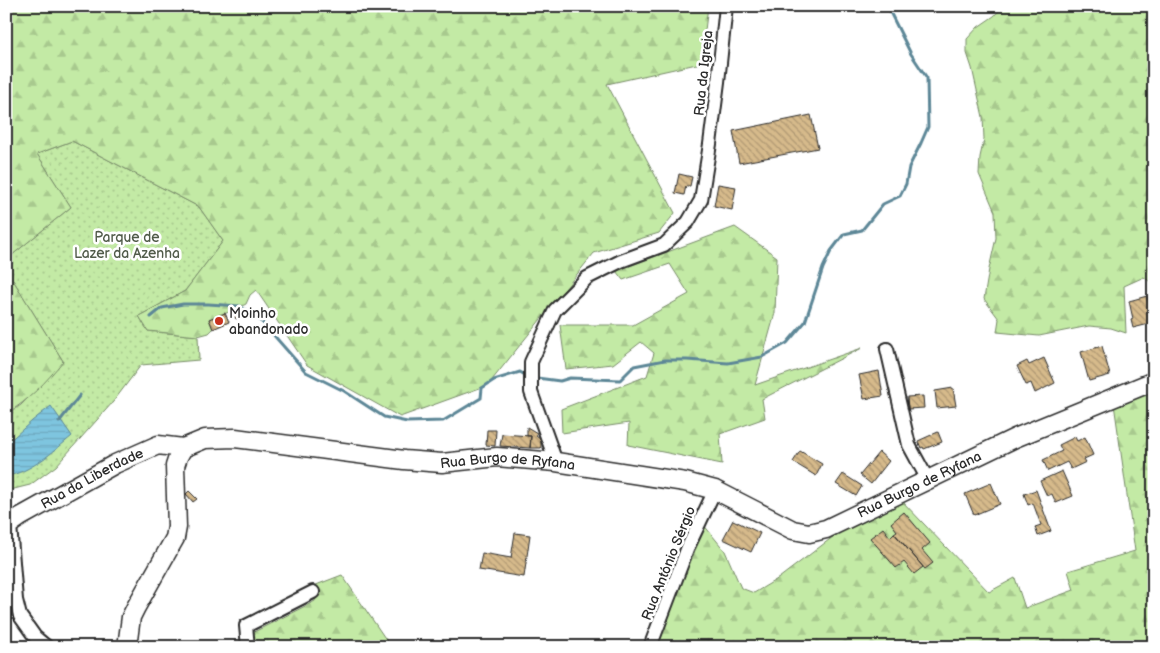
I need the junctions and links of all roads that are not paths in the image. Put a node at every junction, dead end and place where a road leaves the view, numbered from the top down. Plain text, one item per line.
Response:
1 (726, 6) edge
2 (887, 350) dead end
3 (1154, 381) edge
4 (183, 448) junction
5 (556, 462) junction
6 (928, 480) junction
7 (715, 490) junction
8 (8, 526) edge
9 (313, 592) dead end
10 (46, 647) edge
11 (127, 647) edge
12 (248, 647) edge
13 (650, 647) edge

1 - 5 street, Rua da Igreja
2 - 6 street
3 - 6 main road, Rua Burgo de Ryfana
4 - 5 main road, Rua Burgo de Ryfana
4 - 8 main road, Rua da Liberdade
4 - 11 main road
5 - 7 main road, Rua Burgo de Ryfana
6 - 7 main road, Rua Burgo de Ryfana
7 - 13 street, Rua António Sérgio
8 - 10 street
9 - 12 street

